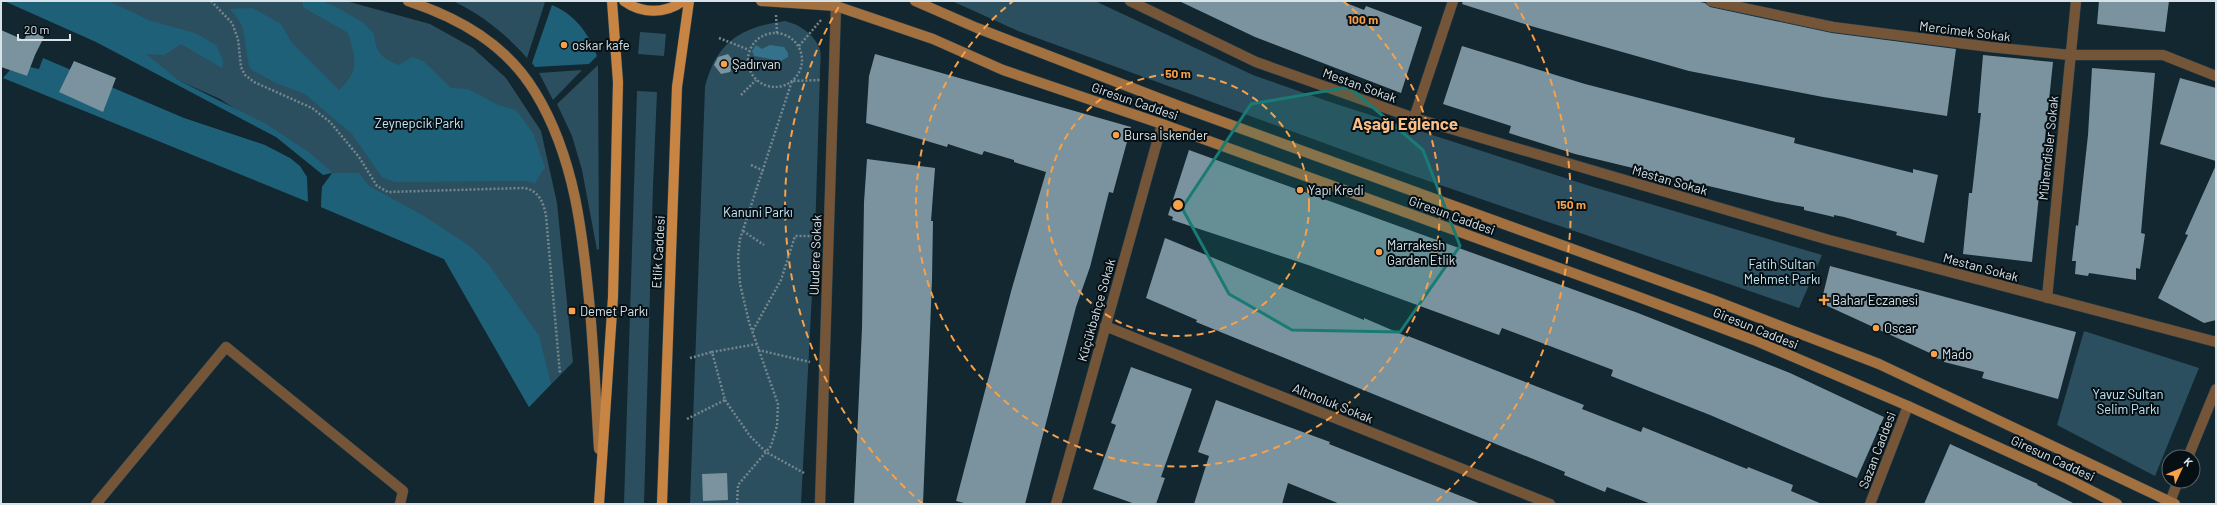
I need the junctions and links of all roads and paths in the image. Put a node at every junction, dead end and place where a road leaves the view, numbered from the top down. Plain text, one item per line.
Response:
1 (211, 1) edge
2 (408, 1) edge
3 (612, 1) edge
4 (624, 1) edge
5 (683, 1) edge
6 (689, 1) edge
7 (761, 1) edge
8 (915, 1) edge
9 (1130, 1) edge
10 (1453, 1) edge
11 (1711, 1) edge
12 (2076, 1) edge
13 (836, 6) junction
14 (776, 14) dead end
15 (822, 20) dead end
16 (777, 33) junction
17 (719, 38) dead end
18 (798, 47) junction
19 (749, 50) junction
20 (2070, 56) junction
21 (2216, 76) edge
22 (756, 80) junction
23 (821, 80) dead end
24 (792, 81) junction
25 (741, 95) dead end
26 (1414, 118) junction
27 (1162, 124) junction
28 (752, 165) dead end
29 (764, 171) junction
30 (743, 231) junction
31 (817, 236) dead end
32 (764, 245) dead end
33 (2047, 298) junction
34 (1105, 326) junction
35 (752, 331) junction
36 (2216, 342) edge
37 (757, 344) junction
38 (758, 350) junction
39 (712, 352) junction
40 (690, 358) dead end
41 (810, 362) dead end
42 (560, 374) dead end
43 (2216, 389) edge
44 (725, 400) junction
45 (1908, 406) junction
46 (687, 419) dead end
47 (2191, 449) edge
48 (766, 452) junction
49 (600, 463) junction
50 (804, 473) dead end
51 (2176, 489) edge
52 (1059, 503) edge
53 (2172, 503) edge
54 (96, 504) edge
55 (400, 504) edge
56 (599, 504) edge
57 (662, 504) edge
58 (737, 504) edge
59 (820, 504) edge
60 (1550, 504) edge
61 (1870, 504) edge
62 (2117, 504) edge

1 - 42 path
2 - 49 main road
3 - 49 main road
4 - 5 main road
6 - 57 main road, Etlik Caddesi
7 - 13 main road, Giresun Caddesi
8 - 53 main road, Giresun Caddesi
9 - 26 street, Mestan Sokak
10 - 26 street
11 - 20 street, Mercimek Sokak
12 - 20 street, Mühendisler Sokak
13 - 27 main road, Giresun Caddesi
13 - 59 street, Uludere Sokak
14 - 16 path
15 - 18 path
16 - 18 path
16 - 19 path
17 - 19 path
18 - 24 path
19 - 22 path
20 - 21 street, Mercimek Sokak
20 - 33 street, Mühendisler Sokak
22 - 24 path
22 - 25 path
23 - 24 path
24 - 29 path
26 - 33 street, Mestan Sokak
27 - 34 street, Küçükbahçe Sokak
27 - 45 main road, Giresun Caddesi
28 - 29 path
29 - 30 path
30 - 32 path
30 - 35 path
31 - 35 path
33 - 36 street, Mestan Sokak
34 - 52 street, Küçükbahçe Sokak
34 - 60 street, Altınoluk Sokak
35 - 37 path
37 - 38 path
37 - 39 path
38 - 41 path
38 - 48 path
39 - 40 path
39 - 44 path
43 - 47 street
44 - 46 path
44 - 48 path
45 - 61 street, Sazan Caddesi
45 - 62 main road, Giresun Caddesi
48 - 50 path
48 - 58 path
49 - 56 main road
51 - 53 street
54 - 55 street

